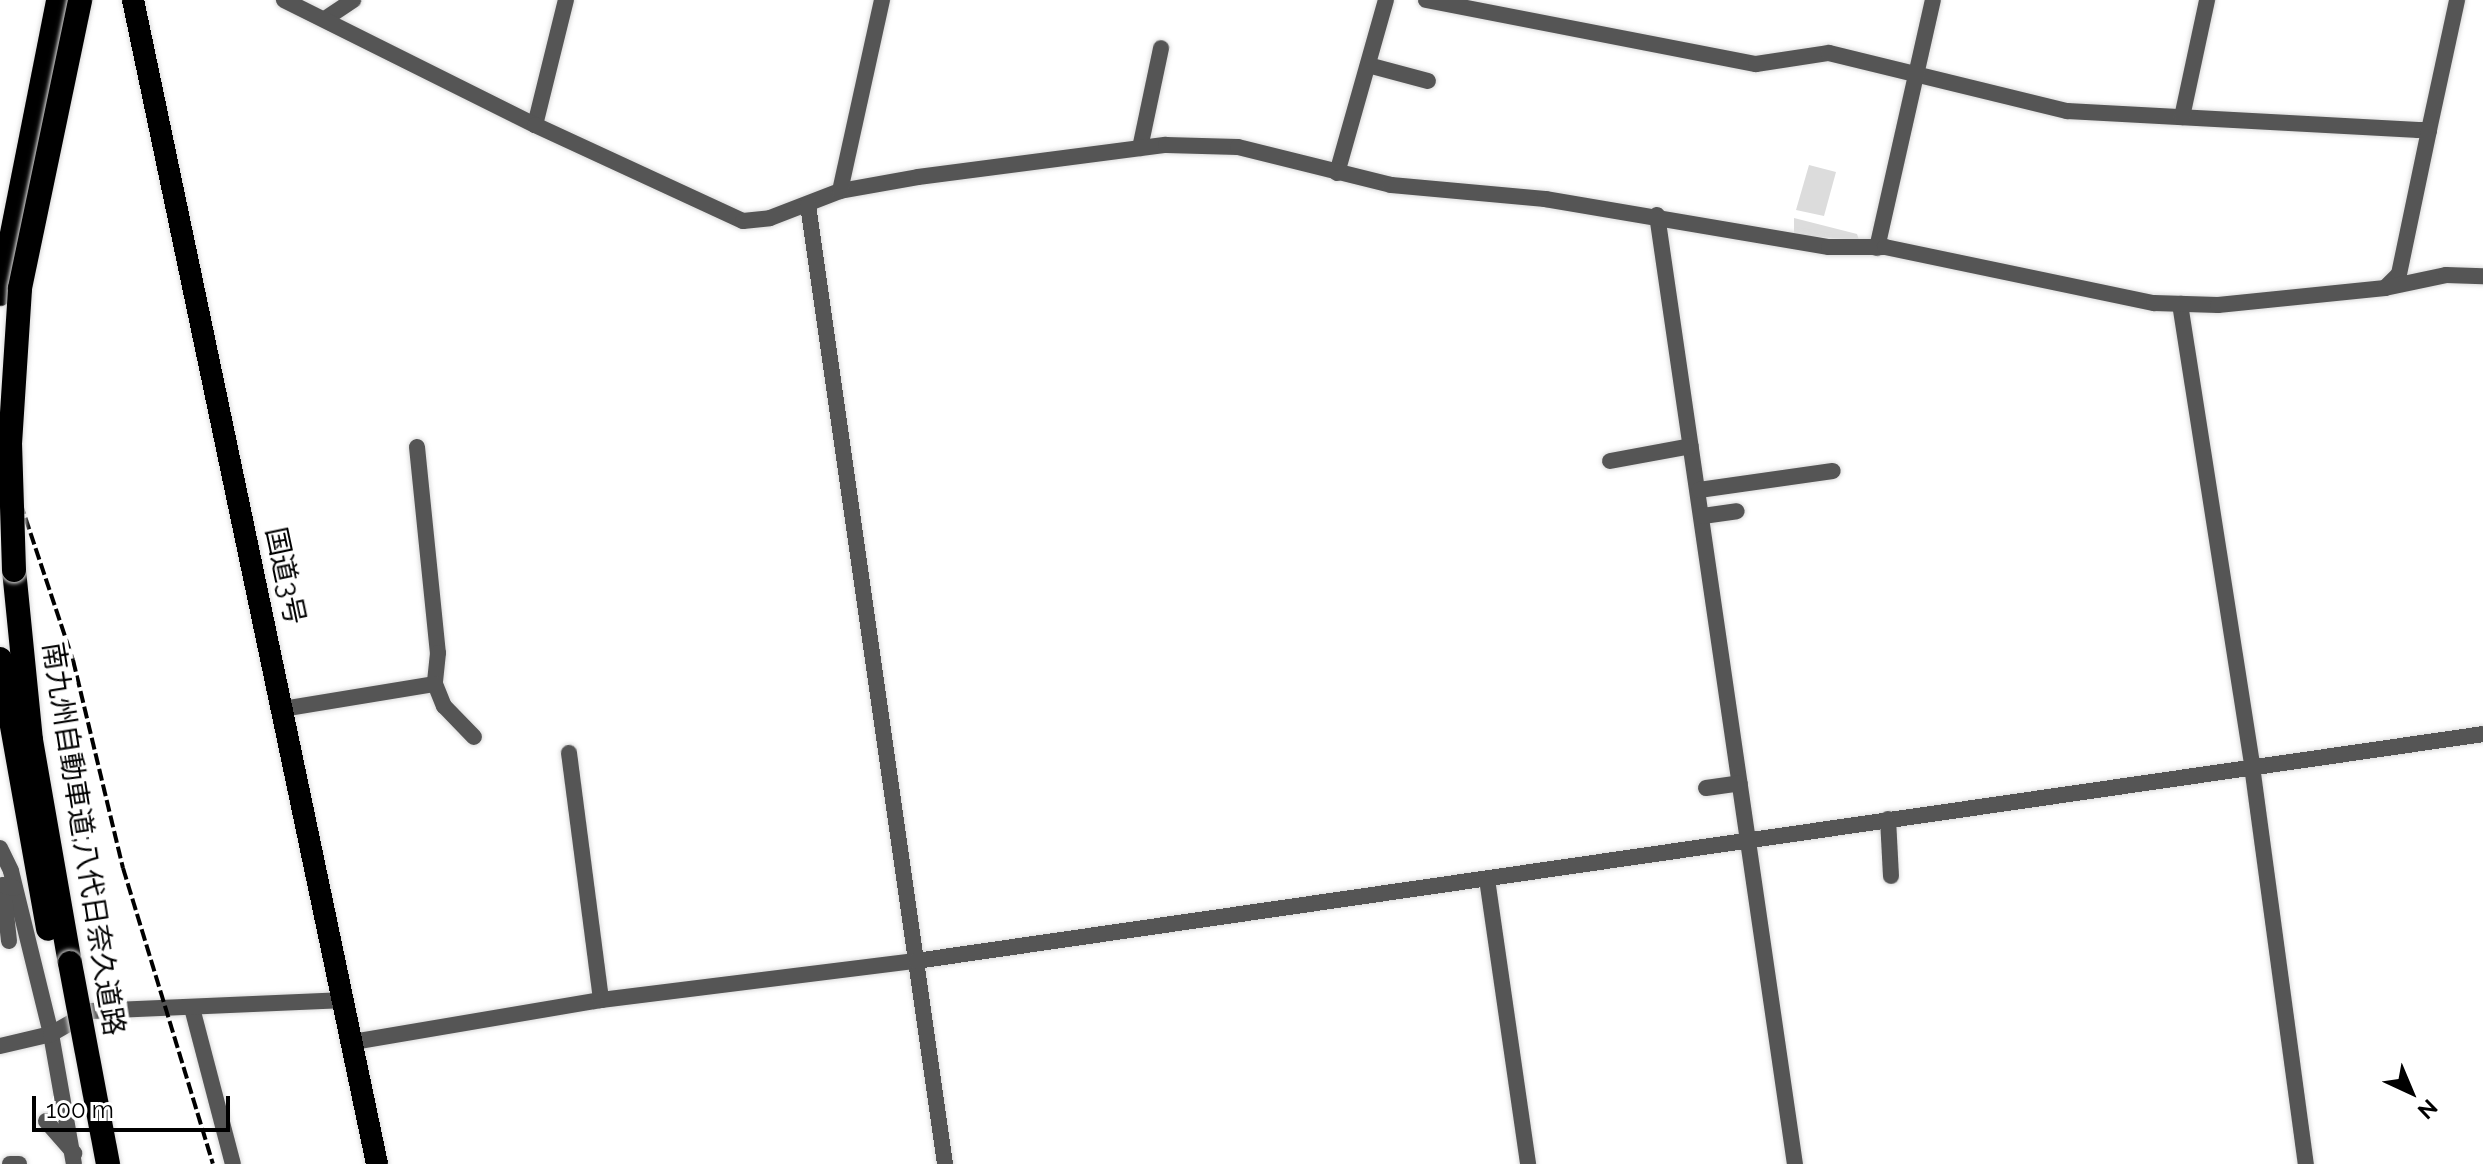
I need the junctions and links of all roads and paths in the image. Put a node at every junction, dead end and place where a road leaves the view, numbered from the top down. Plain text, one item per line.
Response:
1 (52, 0) edge
2 (58, 0) edge
3 (80, 0) edge
4 (133, 0) edge
5 (284, 0) edge
6 (353, 0) edge
7 (566, 0) edge
8 (882, 0) edge
9 (1386, 0) edge
10 (1426, 0) edge
11 (1933, 0) edge
12 (2207, 0) edge
13 (2457, 0) edge
14 (303, 4) edge
15 (325, 19) junction
16 (1161, 48) dead end
17 (1368, 65) junction
18 (1917, 74) junction
19 (1428, 81) dead end
20 (35, 103) junction
21 (2182, 117) junction
22 (535, 125) junction
23 (2429, 130) junction
24 (1140, 148) junction
25 (1337, 173) junction
26 (840, 191) junction
27 (808, 205) junction
28 (1657, 215) junction
29 (1877, 248) junction
30 (2483, 276) edge
31 (2385, 288) junction
32 (0, 294) edge
33 (2180, 304) junction
34 (1691, 446) junction
35 (417, 447) dead end
36 (1610, 461) dead end
37 (1833, 471) dead end
38 (1699, 490) junction
39 (1737, 511) dead end
40 (1703, 516) junction
41 (0, 659) edge
42 (435, 684) junction
43 (282, 709) junction
44 (2483, 734) edge
45 (474, 737) dead end
46 (569, 753) dead end
47 (2252, 766) junction
48 (1740, 783) junction
49 (1706, 788) dead end
50 (1888, 819) junction
51 (1749, 840) junction
52 (0, 848) edge
53 (1891, 876) dead end
54 (1487, 879) junction
55 (6, 884) edge
56 (9, 941) dead end
57 (916, 961) junction
58 (63, 965) junction
59 (340, 1000) junction
60 (601, 1000) junction
61 (192, 1008) junction
62 (51, 1034) junction
63 (353, 1042) junction
64 (0, 1046) edge
65 (46, 1121) dead end
66 (81, 1160) edge
67 (10, 1164) edge
68 (19, 1164) edge
69 (108, 1164) edge
70 (233, 1164) edge
71 (377, 1164) edge
72 (945, 1164) edge
73 (1528, 1164) edge
74 (1795, 1164) edge
75 (2306, 1164) edge

1 - 20 highway
2 - 20 highway
3 - 58 highway, 南九州自動車道;八代日奈久道路, bridge
4 - 43 highway, 国道3号
5 - 14 street
6 - 15 street
7 - 22 street
8 - 26 street
9 - 17 street
10 - 18 street
11 - 18 street
12 - 21 street
13 - 23 street
14 - 15 street
15 - 22 street
16 - 24 street
17 - 19 street
17 - 25 street
18 - 21 street
18 - 29 street
20 - 32 highway
21 - 23 street
22 - 27 street
23 - 31 street
24 - 25 street
24 - 26 street
25 - 28 street
26 - 27 street
27 - 57 street
28 - 29 street
28 - 34 street
29 - 33 street
30 - 31 street
31 - 33 street
33 - 47 street
34 - 36 street
34 - 38 street
35 - 42 street
37 - 38 street
38 - 40 street
39 - 40 street
40 - 48 street
41 - 58 highway, 南九州自動車道;八代日奈久道路
42 - 43 street
42 - 45 street
43 - 59 highway, 国道3号
44 - 47 street
46 - 60 street
47 - 50 street
47 - 75 street
48 - 49 street
48 - 51 street
50 - 51 street
50 - 53 street
51 - 54 street
51 - 74 street
52 - 55 street
54 - 57 street
54 - 73 street
55 - 56 street
55 - 62 street
57 - 60 street
57 - 72 street
58 - 66 highway, 南九州自動車道;八代日奈久道路
58 - 69 highway, 南九州自動車道;八代日奈久道路, bridge
59 - 61 street
59 - 63 highway, 国道3号
60 - 63 street
61 - 62 street
61 - 70 street
62 - 64 street
62 - 66 street
63 - 71 highway, 国道3号
65 - 66 street
67 - 68 street

